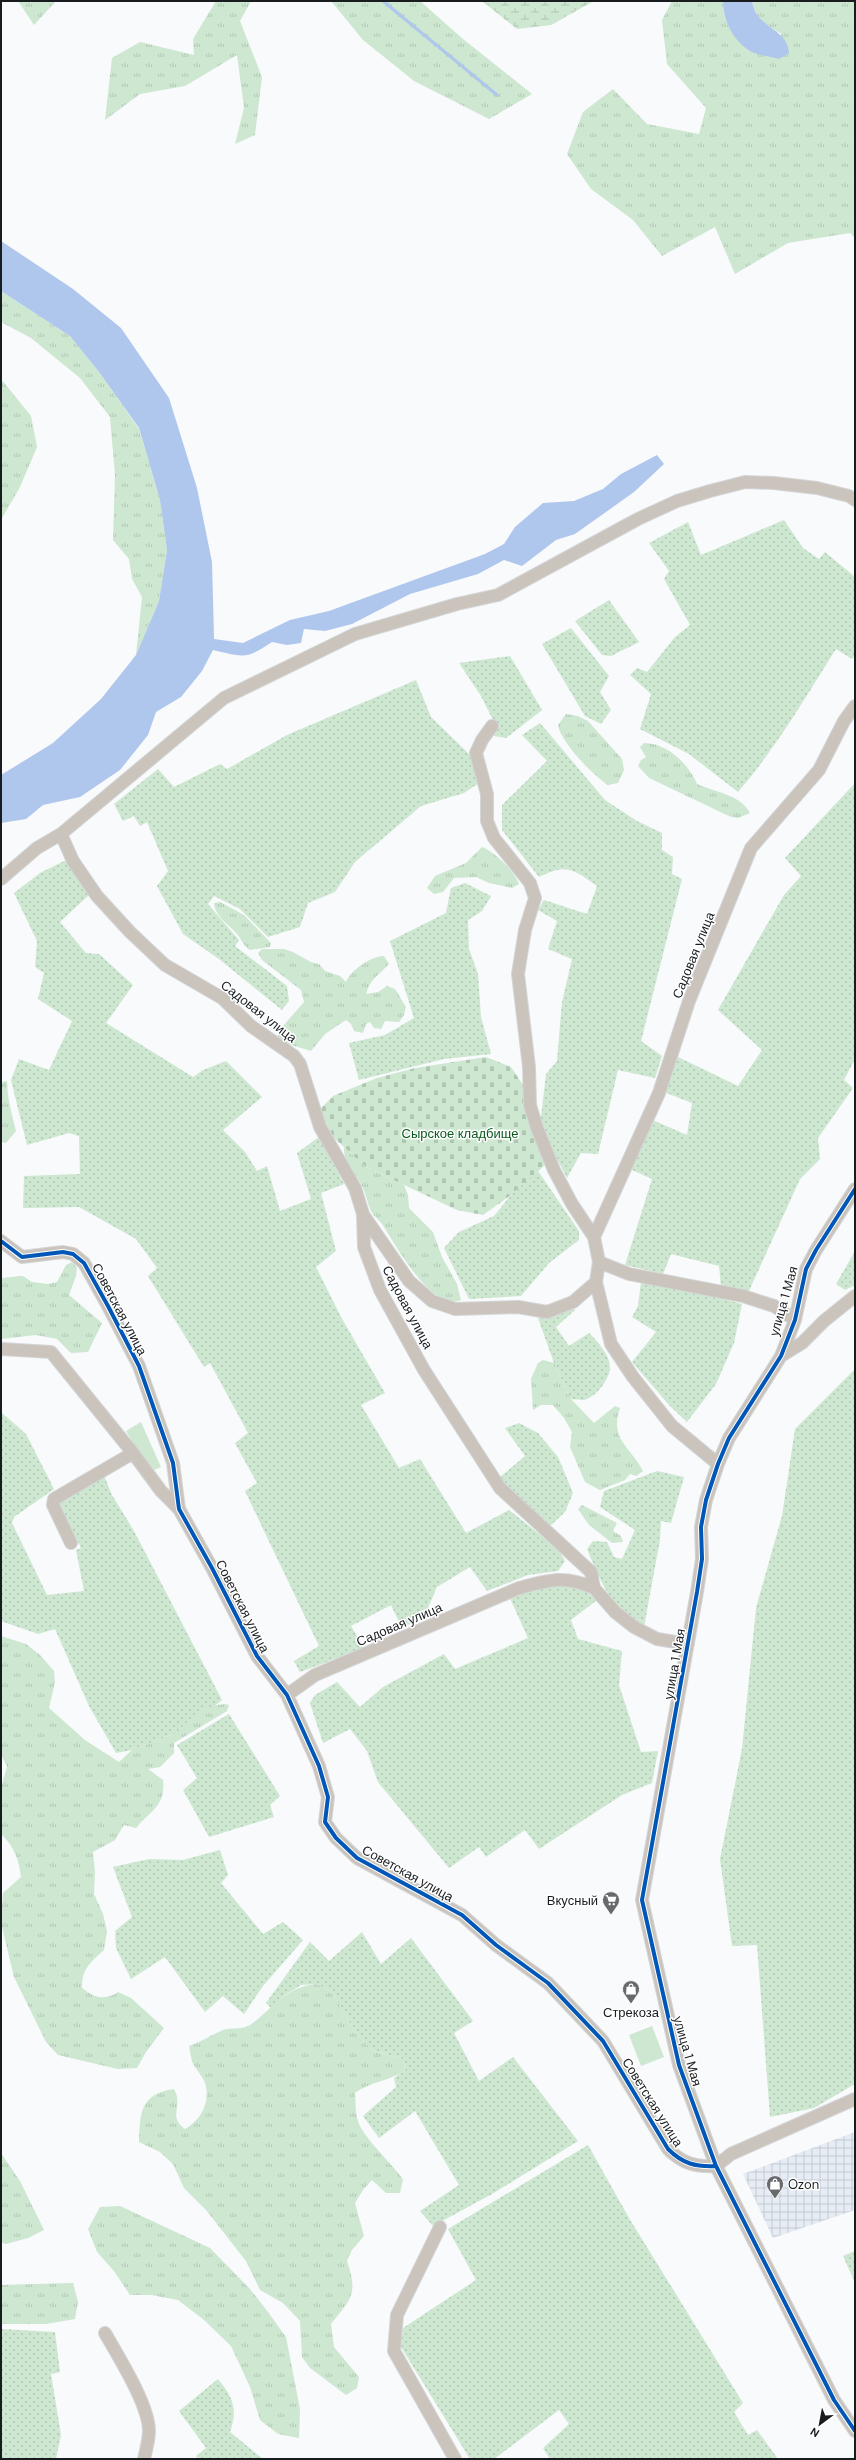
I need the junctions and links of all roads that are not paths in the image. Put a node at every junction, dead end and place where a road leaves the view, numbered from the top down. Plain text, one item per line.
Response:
1 (855, 500) edge
2 (855, 706) edge
3 (492, 726) dead end
4 (62, 834) junction
5 (1, 880) edge
6 (855, 1189) edge
7 (363, 1214) junction
8 (594, 1236) junction
9 (1, 1241) edge
10 (599, 1262) junction
11 (596, 1282) junction
12 (855, 1296) edge
13 (795, 1320) junction
14 (1, 1349) edge
15 (781, 1356) junction
16 (133, 1453) junction
17 (718, 1464) junction
18 (179, 1509) junction
19 (71, 1543) dead end
20 (594, 1588) junction
21 (688, 1644) junction
22 (287, 1695) junction
23 (855, 2099) edge
24 (716, 2166) junction
25 (440, 2227) dead end
26 (105, 2332) dead end
27 (855, 2431) edge
28 (144, 2459) edge
29 (455, 2459) edge

1 - 4 street
2 - 8 street, Садовая улица
3 - 8 street
4 - 5 street
4 - 7 street, Садовая улица
6 - 13 street, улица 1 Мая
7 - 11 street
7 - 20 street, Садовая улица
8 - 10 street
9 - 18 street, Советская улица
10 - 11 street
10 - 13 street
11 - 17 street
12 - 15 street
13 - 15 street, улица 1 Мая
14 - 16 street
15 - 17 street, улица 1 Мая
16 - 18 street
16 - 19 street
17 - 21 street, улица 1 Мая
18 - 22 street, Советская улица
20 - 21 street, Садовая улица
20 - 22 street, Садовая улица
21 - 24 street, улица 1 Мая
22 - 24 street, Советская улица
23 - 24 street
24 - 27 street
25 - 29 street
26 - 28 street

